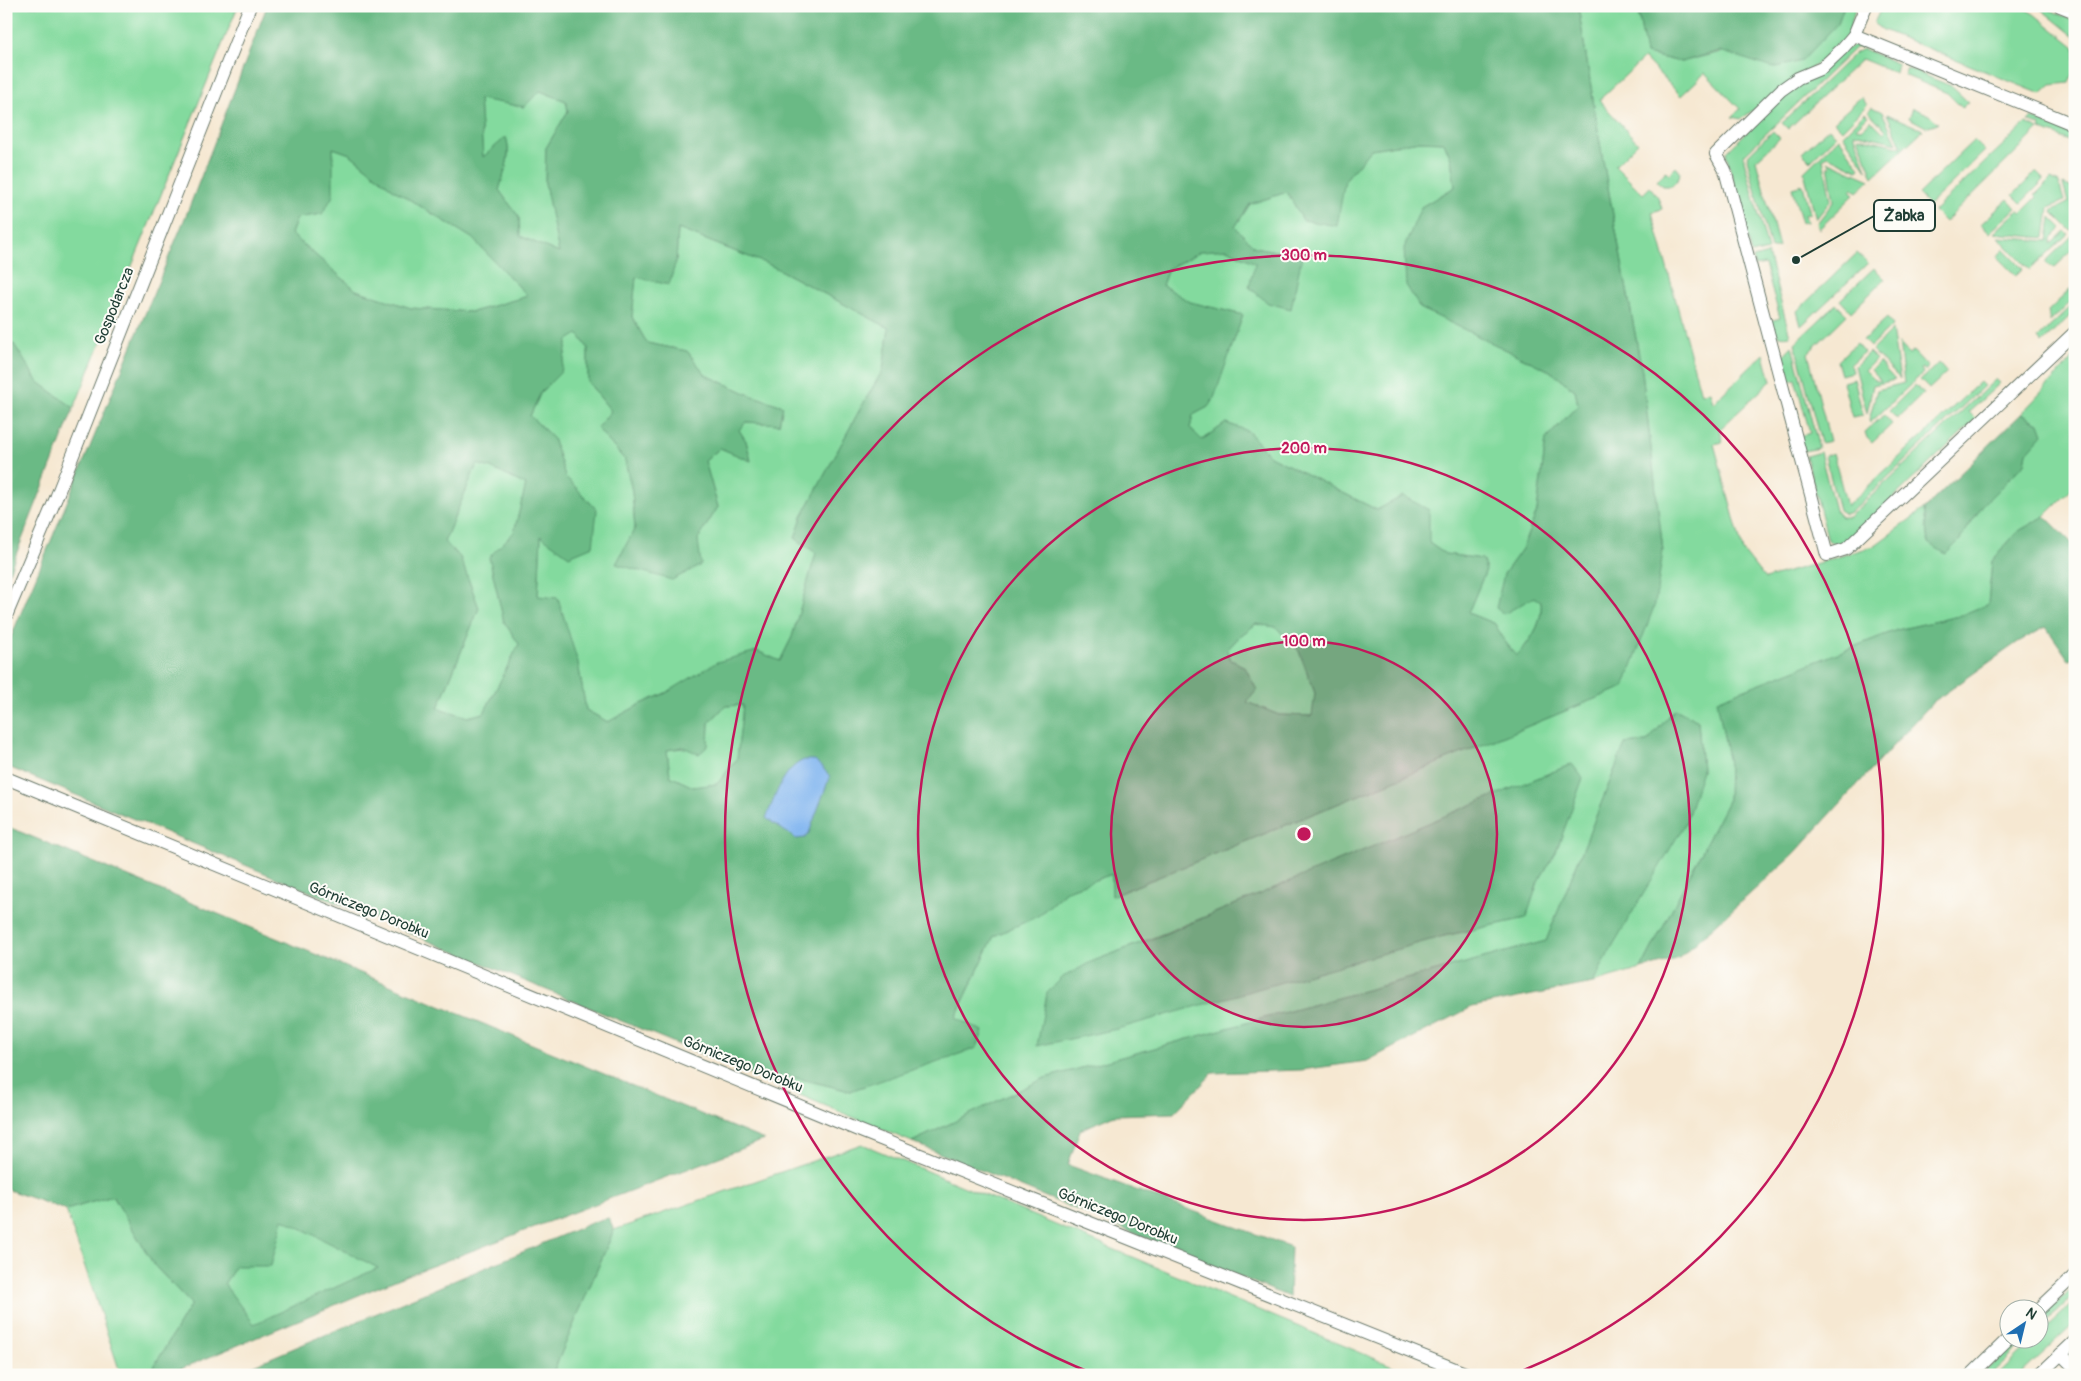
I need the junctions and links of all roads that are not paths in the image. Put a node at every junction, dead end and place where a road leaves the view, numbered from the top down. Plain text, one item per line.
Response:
1 (250, 6) edge
2 (1866, 6) edge
3 (2060, 6) edge
4 (2075, 12) edge
5 (1854, 35) junction
6 (2075, 125) edge
7 (2075, 332) edge
8 (6, 616) edge
9 (6, 778) edge
10 (2075, 1276) edge
11 (2048, 1301) edge
12 (2075, 1341) edge
13 (1999, 1348) edge
14 (2061, 1354) junction
15 (2075, 1368) edge
16 (1470, 1375) edge
17 (1971, 1375) edge
18 (2039, 1375) edge

1 - 8 street, Gospodarcza
2 - 5 street
3 - 4 street
5 - 6 street
5 - 7 street
9 - 16 street, Górniczego Dorobku
10 - 11 street
12 - 14 street
13 - 17 street
14 - 15 street
14 - 18 street

